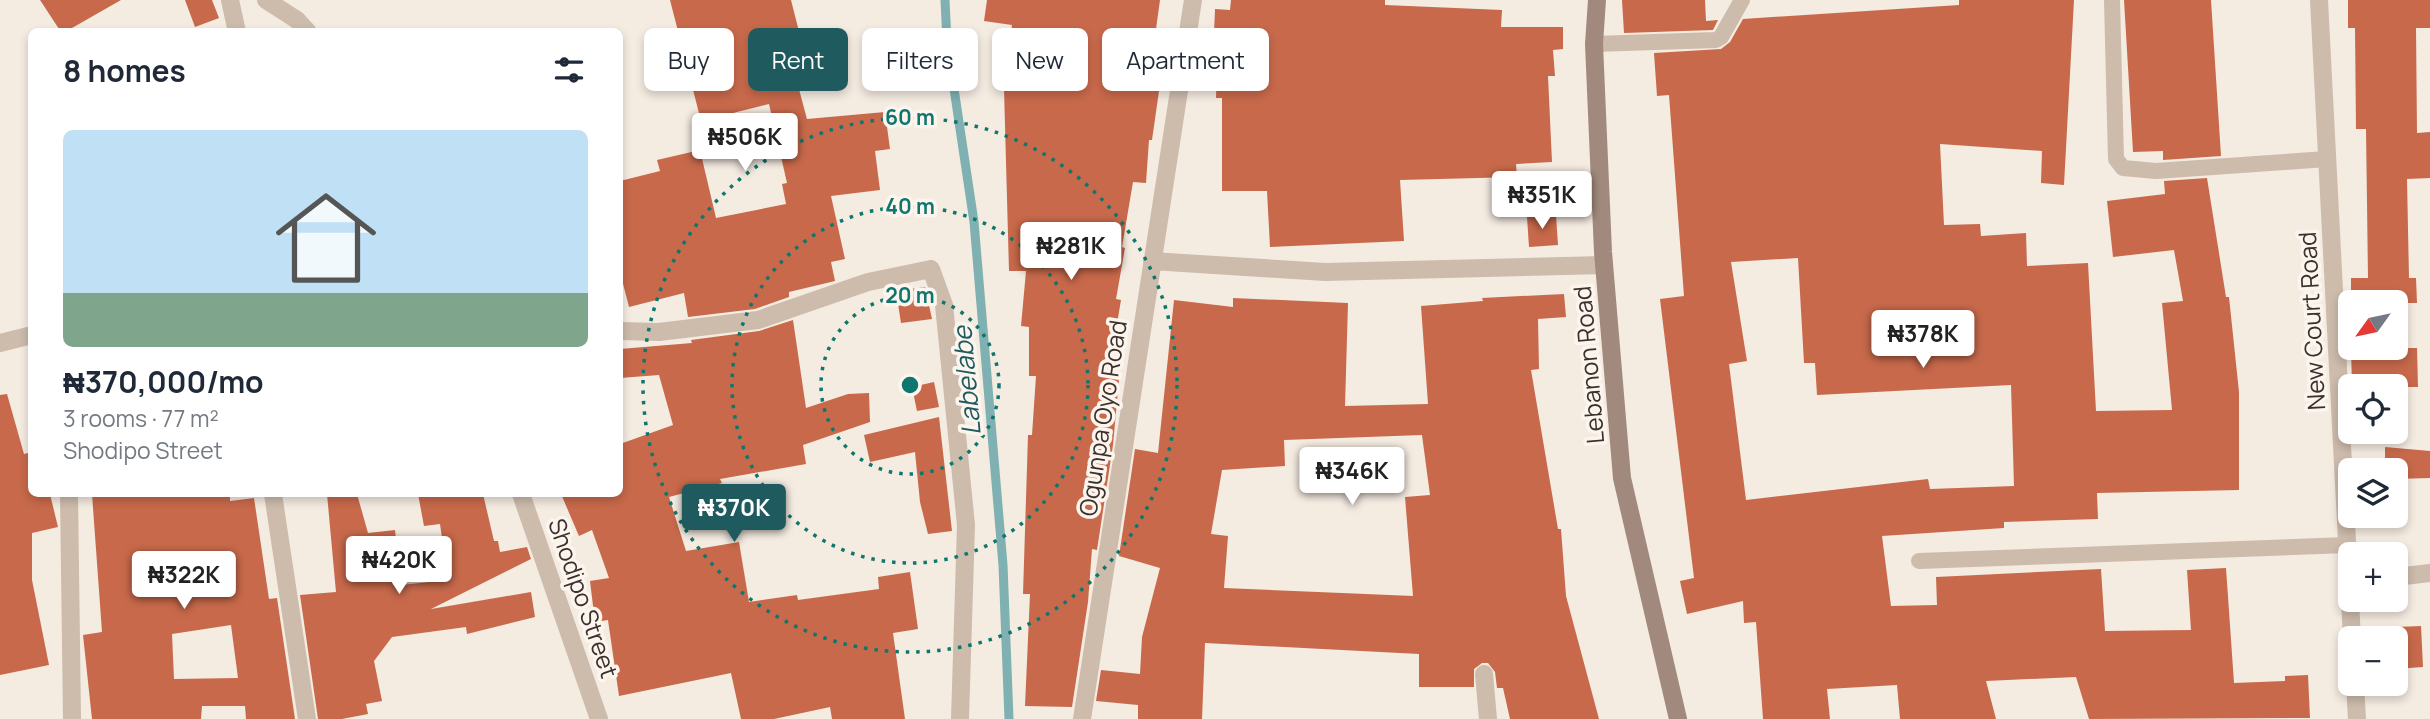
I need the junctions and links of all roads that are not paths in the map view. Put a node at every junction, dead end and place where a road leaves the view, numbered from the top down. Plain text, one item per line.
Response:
1 (230, 0) edge
2 (267, 0) edge
3 (1193, 0) edge
4 (1597, 0) edge
5 (1742, 0) edge
6 (2112, 0) edge
7 (2319, 0) edge
8 (236, 28) edge
9 (304, 28) edge
10 (1594, 44) junction
11 (2327, 159) junction
12 (1152, 261) junction
13 (1604, 265) junction
14 (623, 331) edge
15 (28, 336) edge
16 (0, 343) edge
17 (69, 497) edge
18 (273, 497) edge
19 (522, 497) edge
20 (2347, 542) edge
21 (2338, 545) edge
22 (1919, 561) dead end
23 (2430, 573) edge
24 (2408, 576) edge
25 (1484, 674) dead end
26 (2356, 696) edge
27 (72, 719) edge
28 (307, 719) edge
29 (599, 719) edge
30 (960, 719) edge
31 (1082, 719) edge
32 (1489, 719) edge
33 (1678, 719) edge
34 (2357, 719) edge

1 - 8 street
2 - 9 street
3 - 12 street, Ogunpa Oyo Road
4 - 10 main road, Lebanon Road
5 - 10 lane
6 - 11 lane
7 - 11 street, New Court Road
10 - 13 main road, Lebanon Road
11 - 20 street, New Court Road
12 - 13 street
12 - 31 street, Ogunpa Oyo Road
13 - 33 main road, Lebanon Road
14 - 30 street
15 - 16 street
17 - 27 street
18 - 28 street
19 - 29 street, Shodipo Street
21 - 22 lane
23 - 24 street
25 - 32 street
26 - 34 street

